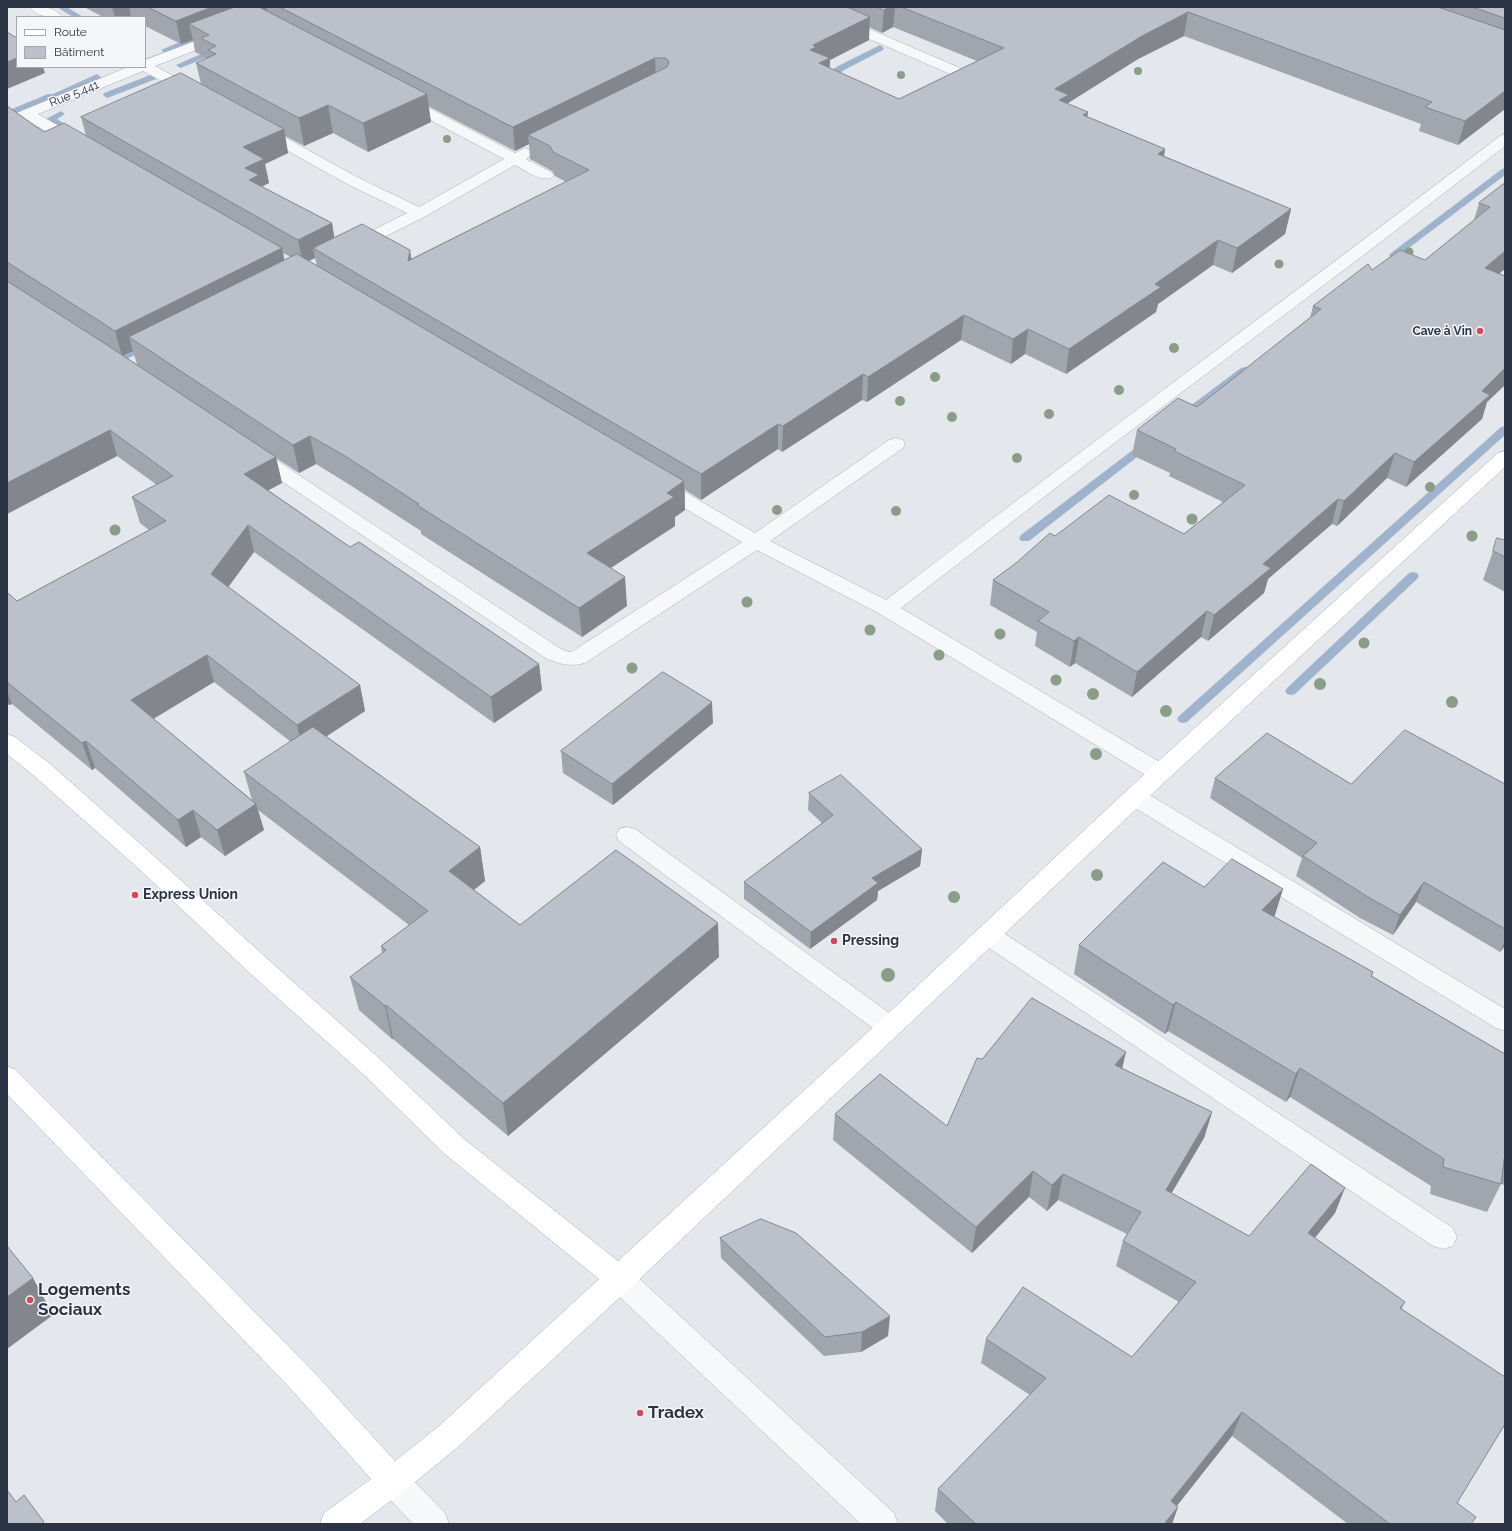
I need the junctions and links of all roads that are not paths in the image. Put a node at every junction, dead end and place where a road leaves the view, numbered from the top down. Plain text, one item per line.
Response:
1 (37, 7) edge
2 (859, 7) edge
3 (53, 16) edge
4 (233, 30) edge
5 (146, 66) edge
6 (146, 67) edge
7 (138, 68) edge
8 (962, 74) edge
9 (388, 92) edge
10 (208, 101) edge
11 (27, 114) junction
12 (7, 122) edge
13 (249, 124) edge
14 (1505, 139) edge
15 (535, 148) edge
16 (89, 149) edge
17 (514, 158) junction
18 (546, 175) dead end
19 (420, 213) junction
20 (343, 251) edge
21 (240, 444) edge
22 (896, 444) dead end
23 (1505, 457) edge
24 (647, 478) edge
25 (756, 542) junction
26 (887, 609) junction
27 (7, 742) edge
28 (1160, 773) junction
29 (1135, 797) junction
30 (627, 835) dead end
31 (988, 935) junction
32 (1505, 1021) edge
33 (890, 1027) junction
34 (7, 1077) edge
35 (1443, 1236) dead end
36 (620, 1279) junction
37 (393, 1482) junction
38 (335, 1524) edge
39 (434, 1524) edge
40 (882, 1524) edge

1 - 3 street
2 - 8 street
4 - 5 street
6 - 10 street
7 - 11 street, Rue 5.441
9 - 17 street
11 - 12 street, Rue 5.441
11 - 16 street
13 - 19 street
14 - 26 street
15 - 17 street
17 - 18 street
17 - 19 street
19 - 20 street
21 - 25 street
22 - 25 street
23 - 28 main road
24 - 25 street
25 - 26 street
26 - 28 street
27 - 36 main road
28 - 29 main road
29 - 31 main road
29 - 32 street
30 - 33 street
31 - 33 main road
31 - 35 street
33 - 36 main road
34 - 37 main road
36 - 37 main road
36 - 40 street
37 - 38 main road
37 - 39 street

